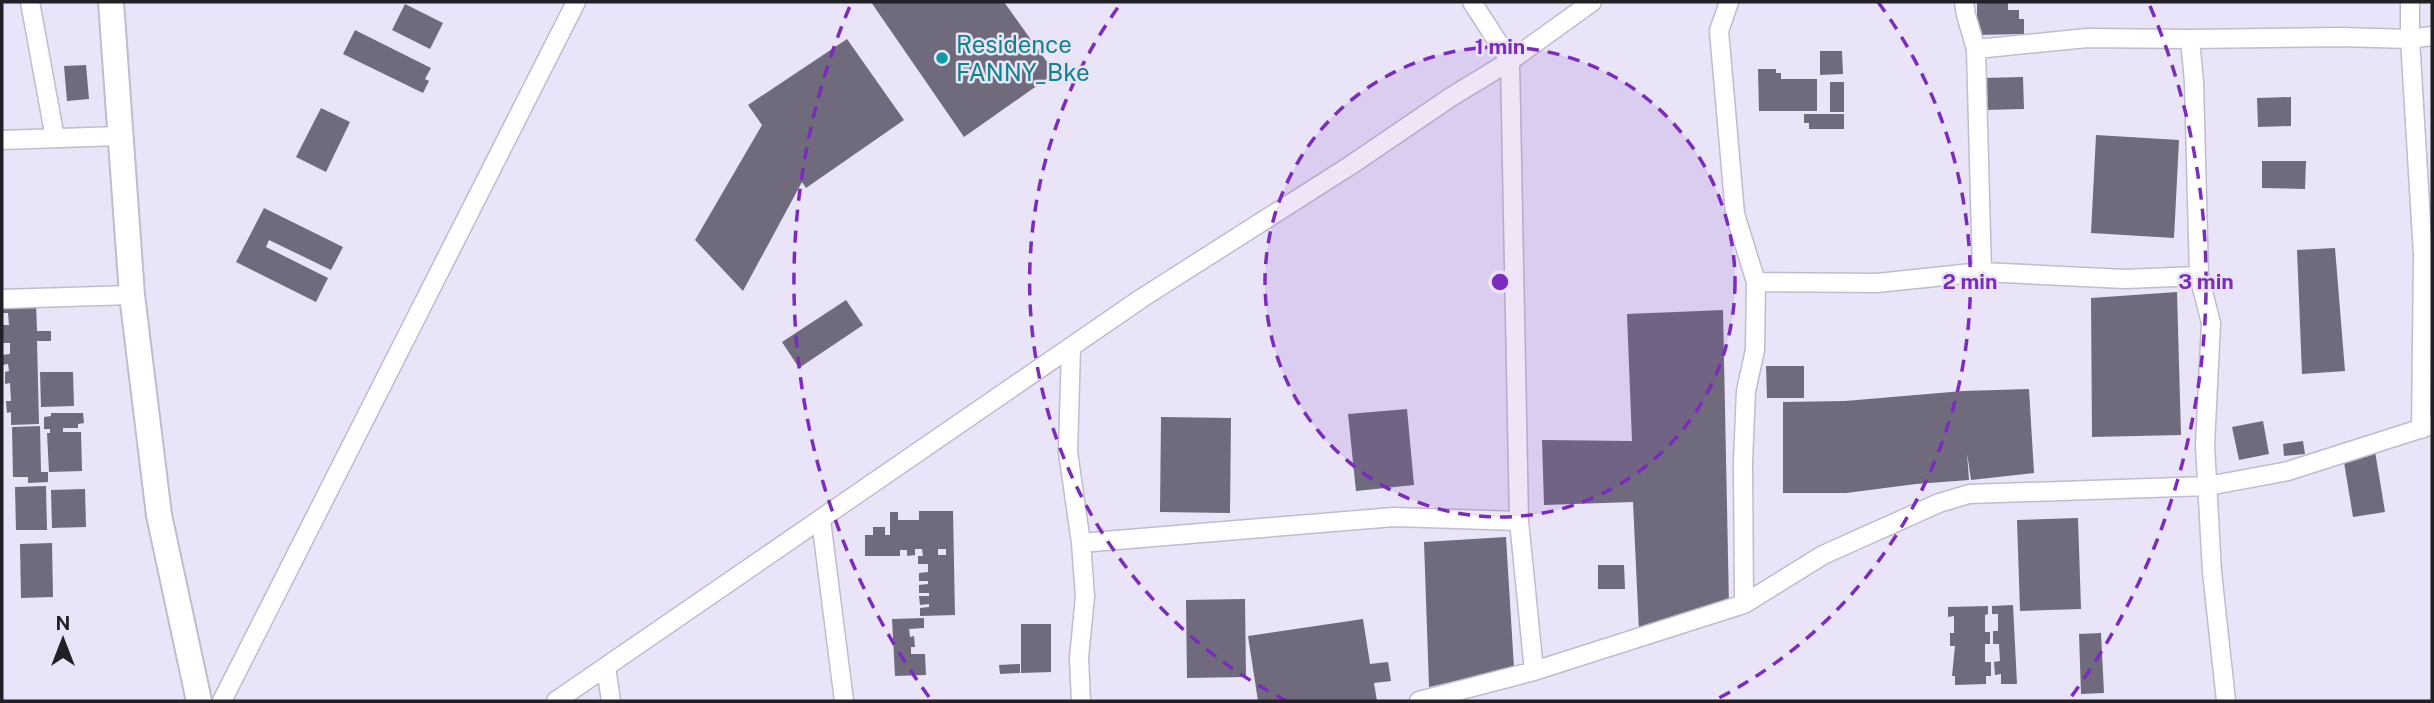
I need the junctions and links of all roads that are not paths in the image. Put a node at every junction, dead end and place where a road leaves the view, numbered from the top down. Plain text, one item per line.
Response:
1 (30, 2) edge
2 (111, 2) edge
3 (576, 2) edge
4 (1472, 2) edge
5 (1592, 2) edge
6 (1729, 2) edge
7 (1964, 2) edge
8 (2410, 2) edge
9 (2432, 36) edge
10 (2190, 39) junction
11 (2410, 39) junction
12 (1976, 49) junction
13 (1510, 61) junction
14 (119, 136) junction
15 (2, 138) edge
16 (55, 138) junction
17 (2428, 255) edge
18 (1982, 272) junction
19 (2199, 276) junction
20 (1756, 282) junction
21 (132, 295) junction
22 (2, 299) edge
23 (1071, 348) junction
24 (2427, 427) edge
25 (2208, 486) junction
26 (821, 520) junction
27 (1519, 521) junction
28 (1080, 542) junction
29 (1744, 604) junction
30 (606, 667) junction
31 (1534, 671) junction
32 (199, 701) edge
33 (222, 701) edge
34 (556, 701) edge
35 (611, 701) edge
36 (844, 701) edge
37 (1080, 701) edge
38 (1419, 701) edge
39 (2226, 701) edge

1 - 16 street
2 - 14 main road
3 - 33 street
4 - 13 street
5 - 13 street
6 - 20 street
7 - 12 street
8 - 11 street
9 - 11 street
10 - 11 street
10 - 12 street
10 - 19 street
11 - 17 street
12 - 18 street
13 - 23 street
13 - 27 street
14 - 16 street
14 - 21 main road
15 - 16 street
17 - 24 street
18 - 19 street
18 - 20 street
19 - 25 street
20 - 29 street
21 - 22 street
21 - 32 main road
23 - 26 street
23 - 28 street
24 - 25 street
25 - 29 street
25 - 39 street
26 - 30 street
26 - 36 street
27 - 28 street
27 - 31 street
28 - 37 street
29 - 31 street
30 - 34 street
30 - 35 street
31 - 38 street

